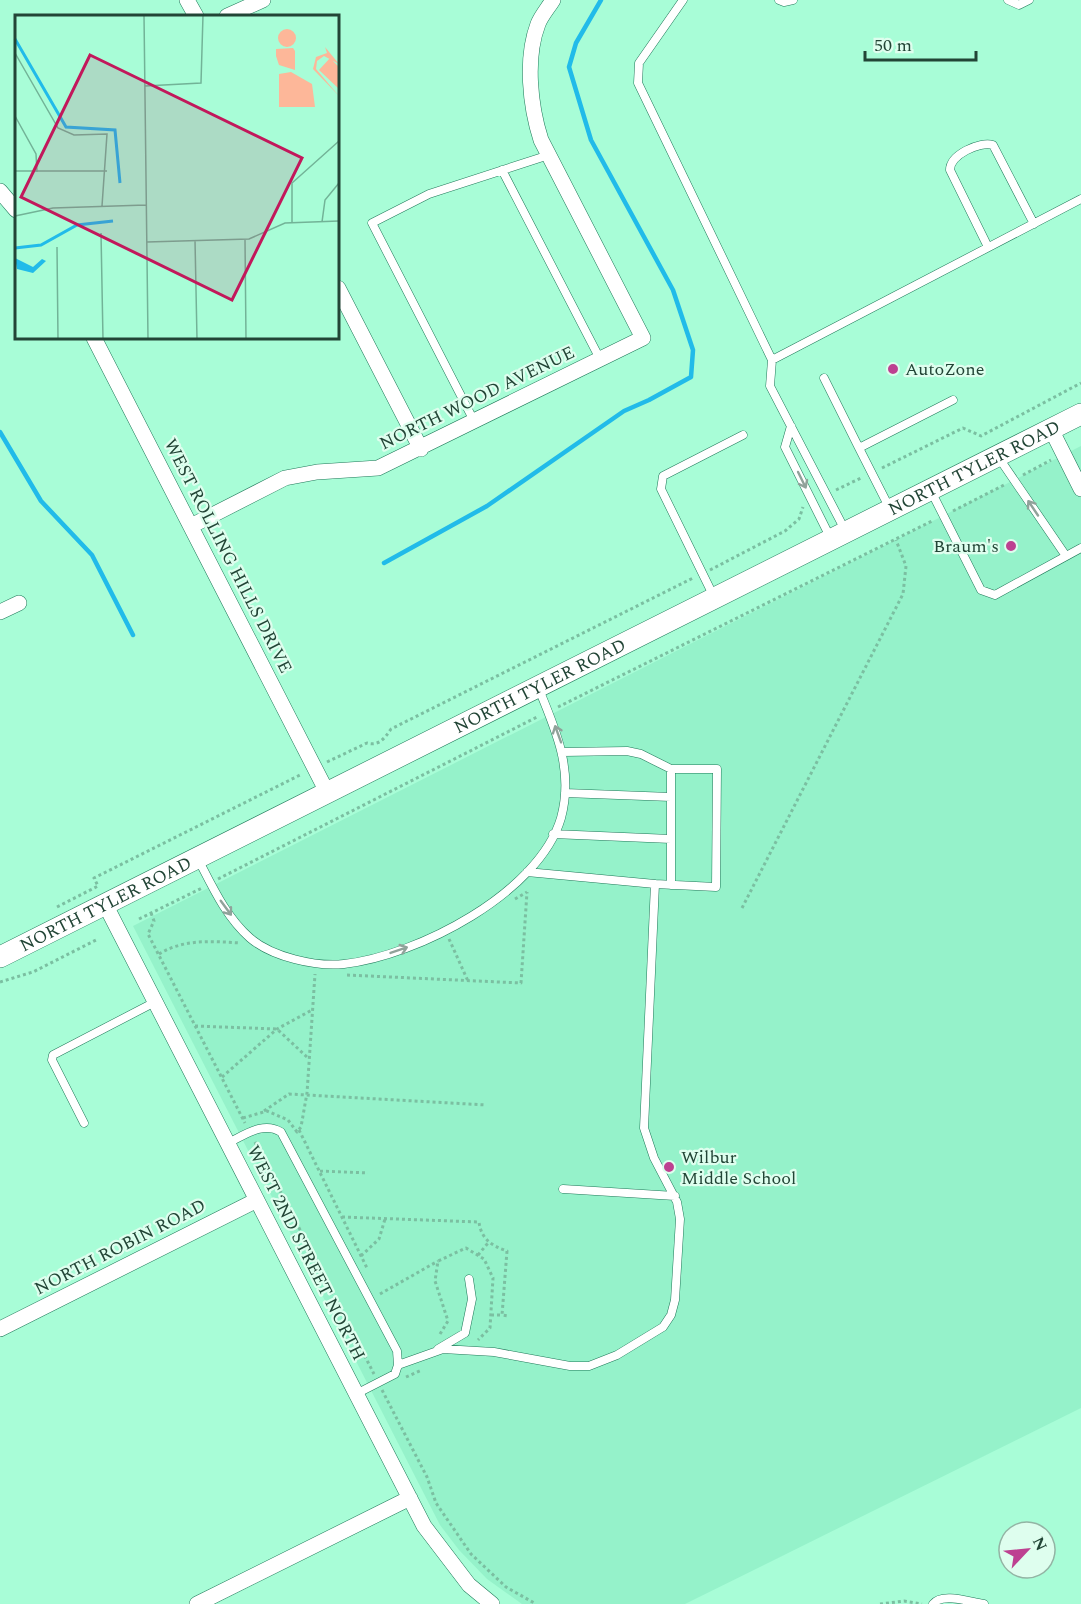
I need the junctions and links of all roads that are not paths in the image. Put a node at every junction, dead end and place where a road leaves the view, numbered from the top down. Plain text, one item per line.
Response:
1 (187, 0) edge
2 (263, 0) edge
3 (553, 0) edge
4 (683, 0) edge
5 (779, 0) edge
6 (794, 0) edge
7 (1008, 0) edge
8 (1029, 0) edge
9 (195, 15) edge
10 (229, 15) edge
11 (549, 155) junction
12 (502, 170) junction
13 (0, 191) edge
14 (1081, 199) edge
15 (15, 209) edge
16 (1034, 224) junction
17 (988, 247) junction
18 (339, 290) edge
19 (95, 339) edge
20 (600, 359) junction
21 (772, 360) junction
22 (824, 378) dead end
23 (953, 400) dead end
24 (1081, 414) edge
25 (474, 422) junction
26 (791, 426) junction
27 (1051, 429) junction
28 (743, 435) dead end
29 (859, 448) junction
30 (421, 449) junction
31 (998, 456) junction
32 (1081, 489) edge
33 (930, 490) junction
34 (890, 510) junction
35 (191, 525) junction
36 (839, 536) junction
37 (1081, 548) edge
38 (1066, 556) junction
39 (714, 598) junction
40 (19, 603) dead end
41 (0, 612) edge
42 (538, 686) junction
43 (563, 752) junction
44 (671, 769) junction
45 (327, 792) junction
46 (565, 793) junction
47 (671, 796) junction
48 (553, 834) junction
49 (671, 839) junction
50 (197, 858) junction
51 (527, 872) junction
52 (655, 884) junction
53 (671, 885) junction
54 (105, 904) junction
55 (0, 957) edge
56 (155, 1002) junction
57 (84, 1123) dead end
58 (228, 1143) junction
59 (563, 1189) dead end
60 (675, 1196) junction
61 (257, 1200) junction
62 (469, 1279) dead end
63 (0, 1329) edge
64 (435, 1351) junction
65 (398, 1365) junction
66 (356, 1394) junction
67 (410, 1498) junction
68 (196, 1604) edge
69 (492, 1604) edge
70 (933, 1604) edge
71 (984, 1604) edge

1 - 9 street
2 - 10 street
3 - 11 street
4 - 21 lane
5 - 6 lane
7 - 8 lane
11 - 12 lane
11 - 20 street, NORTH WOOD AVENUE
12 - 20 lane
12 - 25 lane
13 - 15 street
14 - 16 lane
16 - 17 lane
16 - 17 lane
17 - 21 lane
18 - 30 street
19 - 35 street, WEST ROLLING HILLS DRIVE
20 - 25 street, NORTH WOOD AVENUE
21 - 26 lane
22 - 29 lane
23 - 29 lane
24 - 27 main road, NORTH TYLER ROAD
25 - 30 street, NORTH WOOD AVENUE
26 - 36 lane
26 -> 36 lane
27 - 31 main road, NORTH TYLER ROAD
27 - 32 street
28 - 39 lane
29 - 34 lane
30 - 35 street, NORTH WOOD AVENUE
31 - 33 main road, NORTH TYLER ROAD
38 -> 31 lane
33 - 34 main road, NORTH TYLER ROAD
33 - 38 lane
34 - 36 main road, NORTH TYLER ROAD
35 - 45 street, WEST ROLLING HILLS DRIVE
36 - 39 main road, NORTH TYLER ROAD
37 - 38 lane
39 - 42 main road, NORTH TYLER ROAD
40 - 41 street
43 -> 42 lane
42 - 45 main road, NORTH TYLER ROAD
43 - 44 lane
43 - 46 lane
44 - 47 lane
44 - 53 lane
45 - 50 main road, NORTH TYLER ROAD
46 - 47 lane
46 - 48 lane
47 - 49 lane
48 - 49 lane
48 - 51 lane
49 - 53 lane
50 -> 51 lane
50 - 54 main road, NORTH TYLER ROAD
51 - 52 lane
52 - 53 lane
52 - 60 lane
54 - 55 main road, NORTH TYLER ROAD
54 - 56 street, WEST 2ND STREET NORTH
56 - 57 lane
56 - 58 street, WEST 2ND STREET NORTH
58 - 61 street, WEST 2ND STREET NORTH
58 - 65 lane
59 - 60 lane
60 - 64 lane
61 - 63 street, NORTH ROBIN ROAD
61 - 66 street, WEST 2ND STREET NORTH
62 - 64 lane
64 - 65 lane
65 - 66 lane
66 - 67 street, WEST 2ND STREET NORTH
67 - 68 street
67 - 69 street, WEST 2ND STREET NORTH
70 - 71 lane

